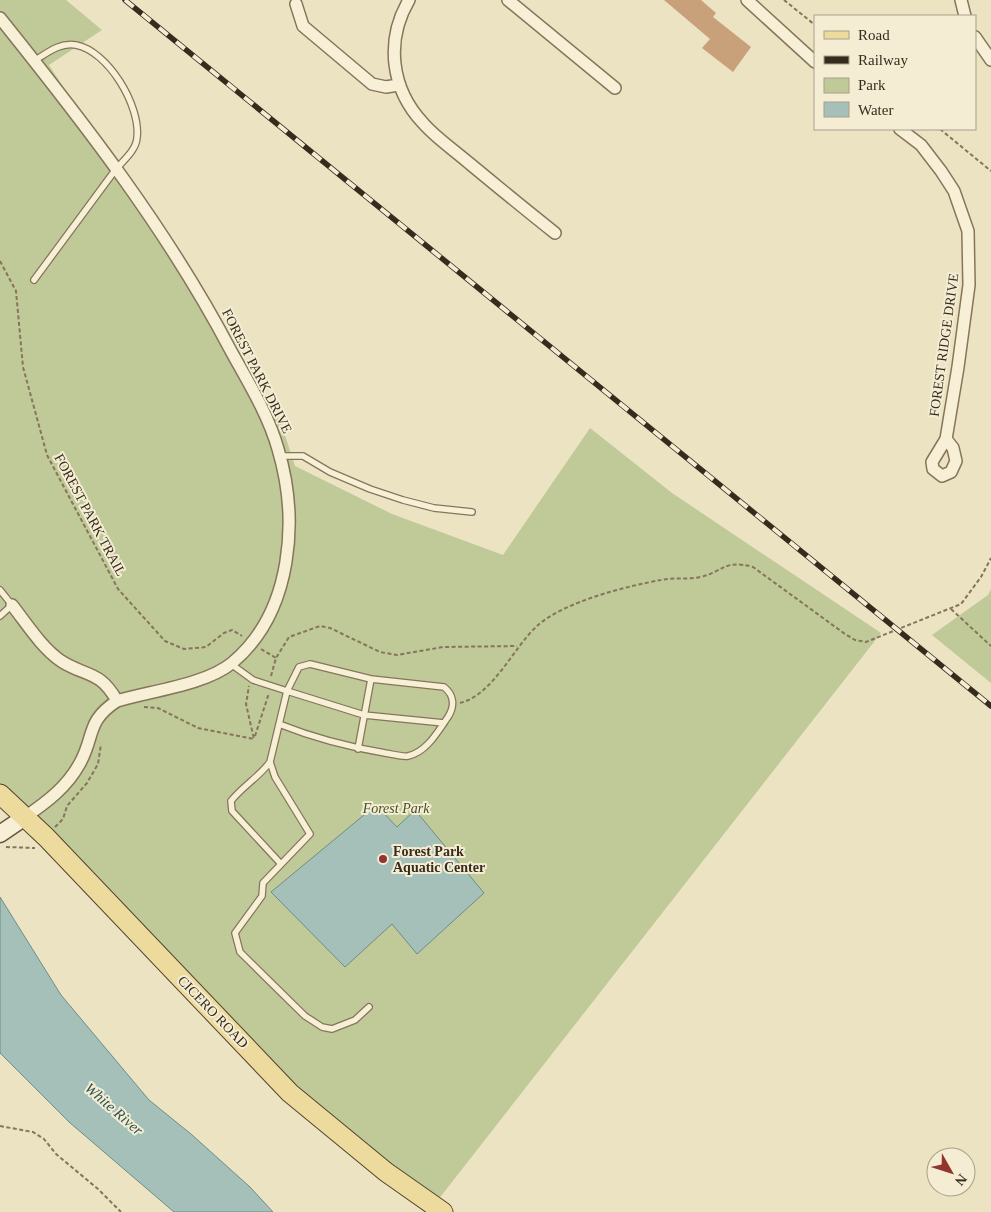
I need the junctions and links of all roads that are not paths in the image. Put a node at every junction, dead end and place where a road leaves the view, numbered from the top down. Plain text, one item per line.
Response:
1 (409, 0) edge
2 (508, 0) edge
3 (747, 0) edge
4 (961, 0) edge
5 (296, 4) dead end
6 (965, 15) edge
7 (0, 18) edge
8 (976, 38) edge
9 (991, 60) edge
10 (34, 61) junction
11 (814, 61) edge
12 (398, 85) junction
13 (615, 88) dead end
14 (901, 130) edge
15 (116, 169) junction
16 (555, 233) dead end
17 (34, 280) dead end
18 (946, 439) dead end
19 (280, 456) junction
20 (472, 512) dead end
21 (0, 590) edge
22 (12, 605) junction
23 (0, 616) edge
24 (231, 664) junction
25 (372, 680) junction
26 (287, 691) junction
27 (117, 701) junction
28 (364, 715) junction
29 (444, 723) junction
30 (279, 724) junction
31 (358, 749) junction
32 (270, 762) junction
33 (0, 794) edge
34 (25, 817) junction
35 (1, 841) edge
36 (281, 864) junction
37 (369, 1007) dead end
38 (443, 1212) edge

1 - 12 street
2 - 13 street
3 - 11 street
4 - 6 street
5 - 12 street
7 - 10 street, FOREST PARK DRIVE
8 - 9 street
10 - 15 street, FOREST PARK DRIVE
10 - 15 lane
12 - 16 street
14 - 18 street, FOREST RIDGE DRIVE
15 - 17 lane
15 - 19 street, FOREST PARK DRIVE
19 - 20 lane
19 - 24 street, FOREST PARK DRIVE
21 - 22 lane
22 - 23 lane
22 - 27 street
24 - 26 lane
24 - 27 street, FOREST PARK DRIVE
25 - 26 lane
25 - 28 lane
25 - 29 lane
26 - 28 lane
26 - 30 lane
27 - 34 street, FOREST PARK DRIVE
28 - 29 lane
28 - 31 lane
29 - 31 lane
30 - 31 lane
30 - 32 lane
32 - 36 lane
32 - 36 lane
33 - 34 main road, CICERO ROAD
34 - 35 main road
34 - 38 main road, CICERO ROAD
36 - 37 lane

